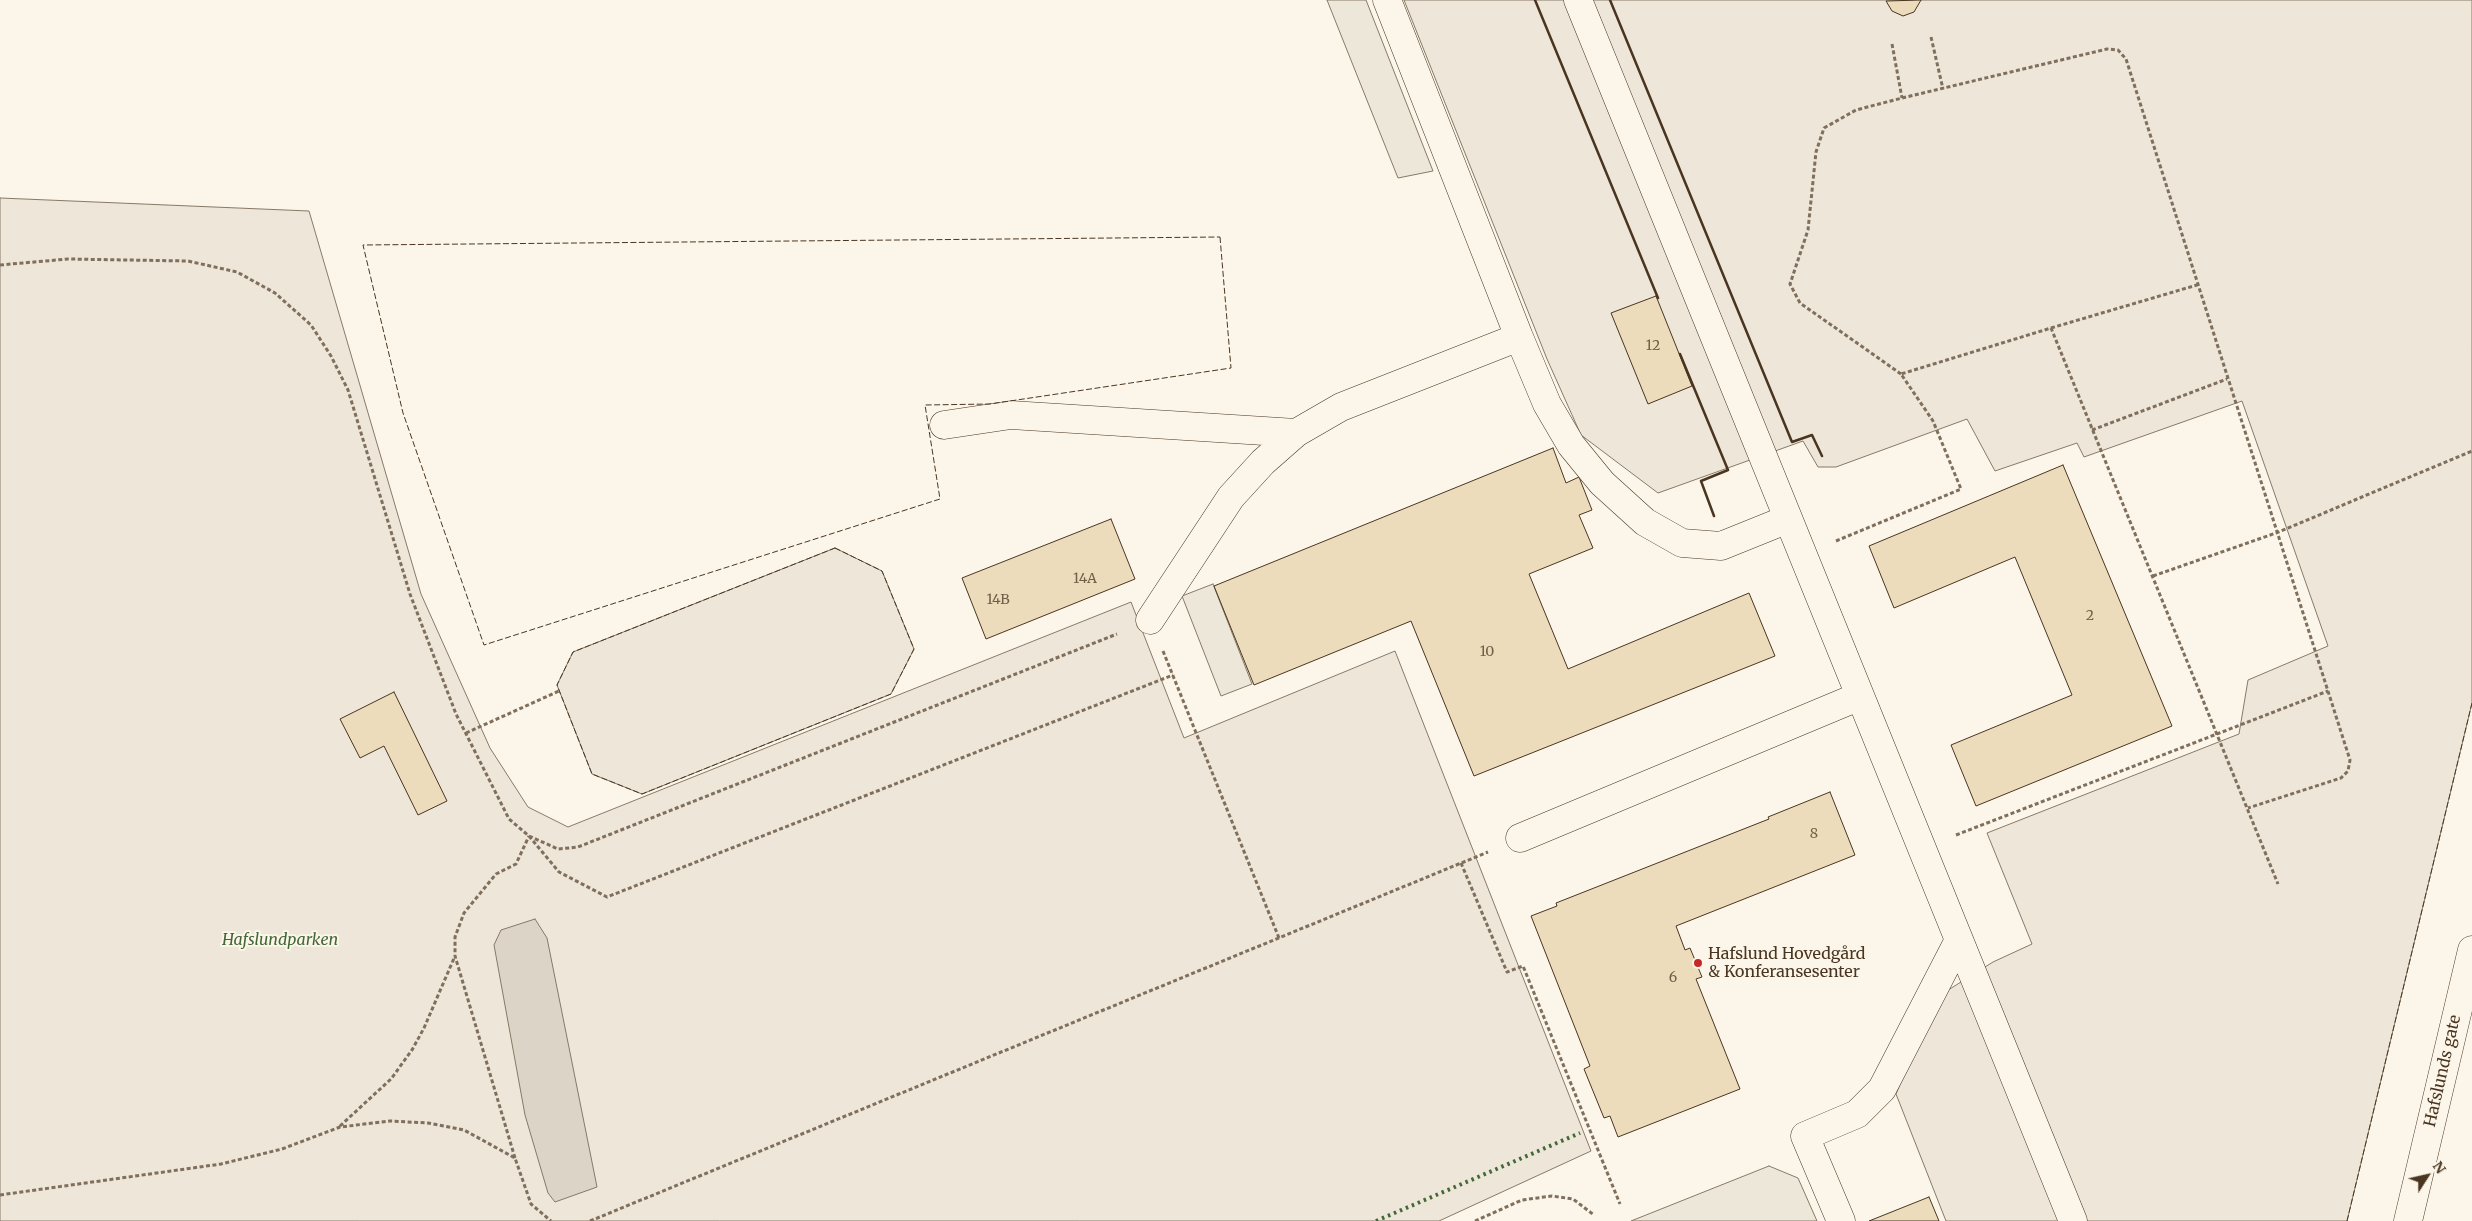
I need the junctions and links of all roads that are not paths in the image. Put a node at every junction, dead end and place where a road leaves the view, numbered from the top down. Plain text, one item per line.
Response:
1 (1386, 0) edge
2 (1578, 0) edge
3 (1519, 337) junction
4 (944, 425) dead end
5 (1296, 433) junction
6 (1788, 519) junction
7 (1150, 620) road end
8 (1860, 696) junction
9 (1520, 838) dead end
10 (1959, 940) junction
11 (2472, 950) edge
12 (1841, 1221) edge
13 (2073, 1221) edge
14 (2408, 1221) edge

1 - 3 main road
2 - 6 main road
3 - 5 main road
3 - 6 main road
4 - 5 main road
5 - 7 main road
6 - 8 main road
8 - 9 main road
8 - 10 main road
10 - 12 main road
10 - 13 main road
11 - 14 main road, Hafslunds gate

